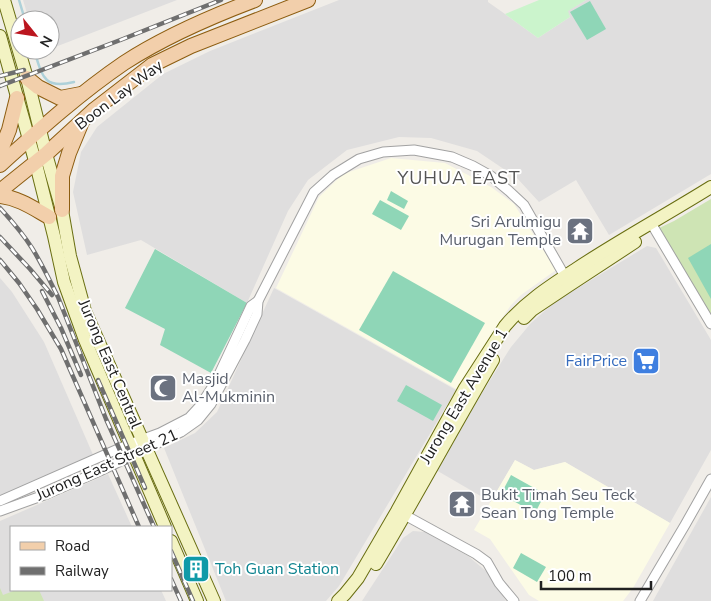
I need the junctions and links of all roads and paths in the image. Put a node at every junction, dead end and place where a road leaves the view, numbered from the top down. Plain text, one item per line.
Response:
1 (4, 0) edge
2 (255, 0) edge
3 (308, 0) edge
4 (0, 36) edge
5 (27, 78) junction
6 (84, 93) junction
7 (17, 98) junction
8 (82, 121) junction
9 (40, 129) junction
10 (28, 139) junction
11 (0, 152) edge
12 (41, 158) junction
13 (0, 165) edge
14 (711, 187) edge
15 (0, 191) edge
16 (711, 194) edge
17 (0, 196) edge
18 (62, 210) junction
19 (49, 217) junction
20 (653, 226) junction
21 (567, 280) junction
22 (711, 324) edge
23 (144, 445) junction
24 (131, 450) junction
25 (711, 479) edge
26 (0, 501) edge
27 (0, 511) edge
28 (401, 513) junction
29 (165, 526) edge
30 (172, 543) edge
31 (197, 601) edge
32 (214, 601) edge
33 (338, 601) edge
34 (350, 601) edge
35 (514, 601) edge
36 (640, 601) edge

1 - 5 main road, Jurong East Central
2 - 6 main road, Boon Lay Way
3 - 8 main road, Boon Lay Way
4 - 7 main road, Jurong East Central
5 - 6 main road
5 - 9 main road, Jurong East Central
6 - 9 main road, Boon Lay Way
7 - 10 main road, Jurong East Central
7 - 11 main road
8 - 12 main road, Boon Lay Way
8 - 18 main road
9 - 10 main road, Boon Lay Way
9 - 12 main road, Jurong East Central
10 - 12 main road, Jurong East Central
10 - 13 main road, Boon Lay Way
12 - 15 main road, Boon Lay Way
12 - 18 main road, Jurong East Central
12 - 19 main road, Jurong East Central
14 - 20 main road, Jurong East Avenue 1
16 - 20 main road, Jurong East Avenue 1
17 - 19 main road
18 - 23 main road, Jurong East Central
19 - 24 main road, Jurong East Central
20 - 21 main road, Jurong East Avenue 1
20 - 22 street
21 - 23 street, Jurong East Street 21
21 - 28 main road, Jurong East Avenue 1
23 - 24 street, Jurong East Street 21
23 - 32 main road, Jurong East Central
24 - 26 street, Jurong East Street 21
24 - 27 street, Jurong East Street 21
24 - 29 main road, Jurong East Central
25 - 36 street
28 - 33 main road, Jurong East Avenue 1
28 - 34 main road, Jurong East Avenue 1
28 - 35 street
30 - 31 main road

